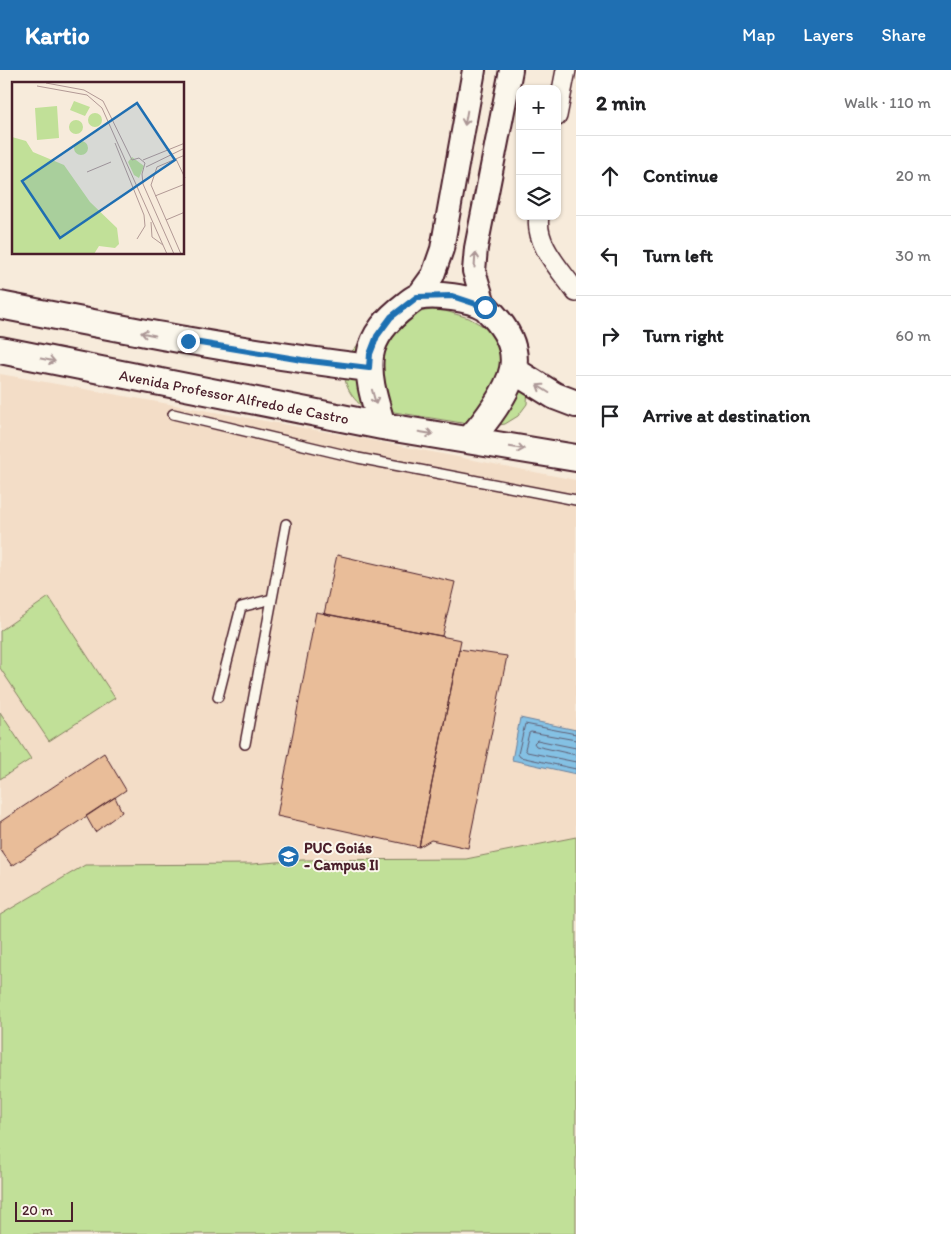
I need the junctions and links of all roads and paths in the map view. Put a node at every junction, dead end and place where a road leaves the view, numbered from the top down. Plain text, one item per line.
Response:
1 (474, 70) edge
2 (511, 70) edge
3 (566, 70) edge
4 (561, 96) edge
5 (538, 222) edge
6 (576, 292) edge
7 (417, 297) junction
8 (0, 305) edge
9 (485, 307) junction
10 (0, 350) edge
11 (369, 368) junction
12 (513, 370) junction
13 (576, 404) edge
14 (173, 414) dead end
15 (382, 426) junction
16 (469, 440) junction
17 (576, 458) edge
18 (576, 500) edge
19 (286, 524) dead end
20 (272, 599) junction
21 (218, 697) dead end
22 (245, 744) dead end

1 -> 7 street
9 -> 2 street
3 - 4 street
5 - 6 street
7 - 9 main road
7 - 11 main road
11 -> 8 main road
9 - 12 main road
10 -> 15 main road, Avenida Professor Alfredo de Castro
11 -> 15 main road
13 -> 12 main road
12 - 16 main road
14 - 18 lane
15 -> 16 main road, Avenida Professor Alfredo de Castro
16 -> 17 main road, Avenida Professor Alfredo de Castro
19 - 20 lane
20 - 21 lane
20 - 22 lane

